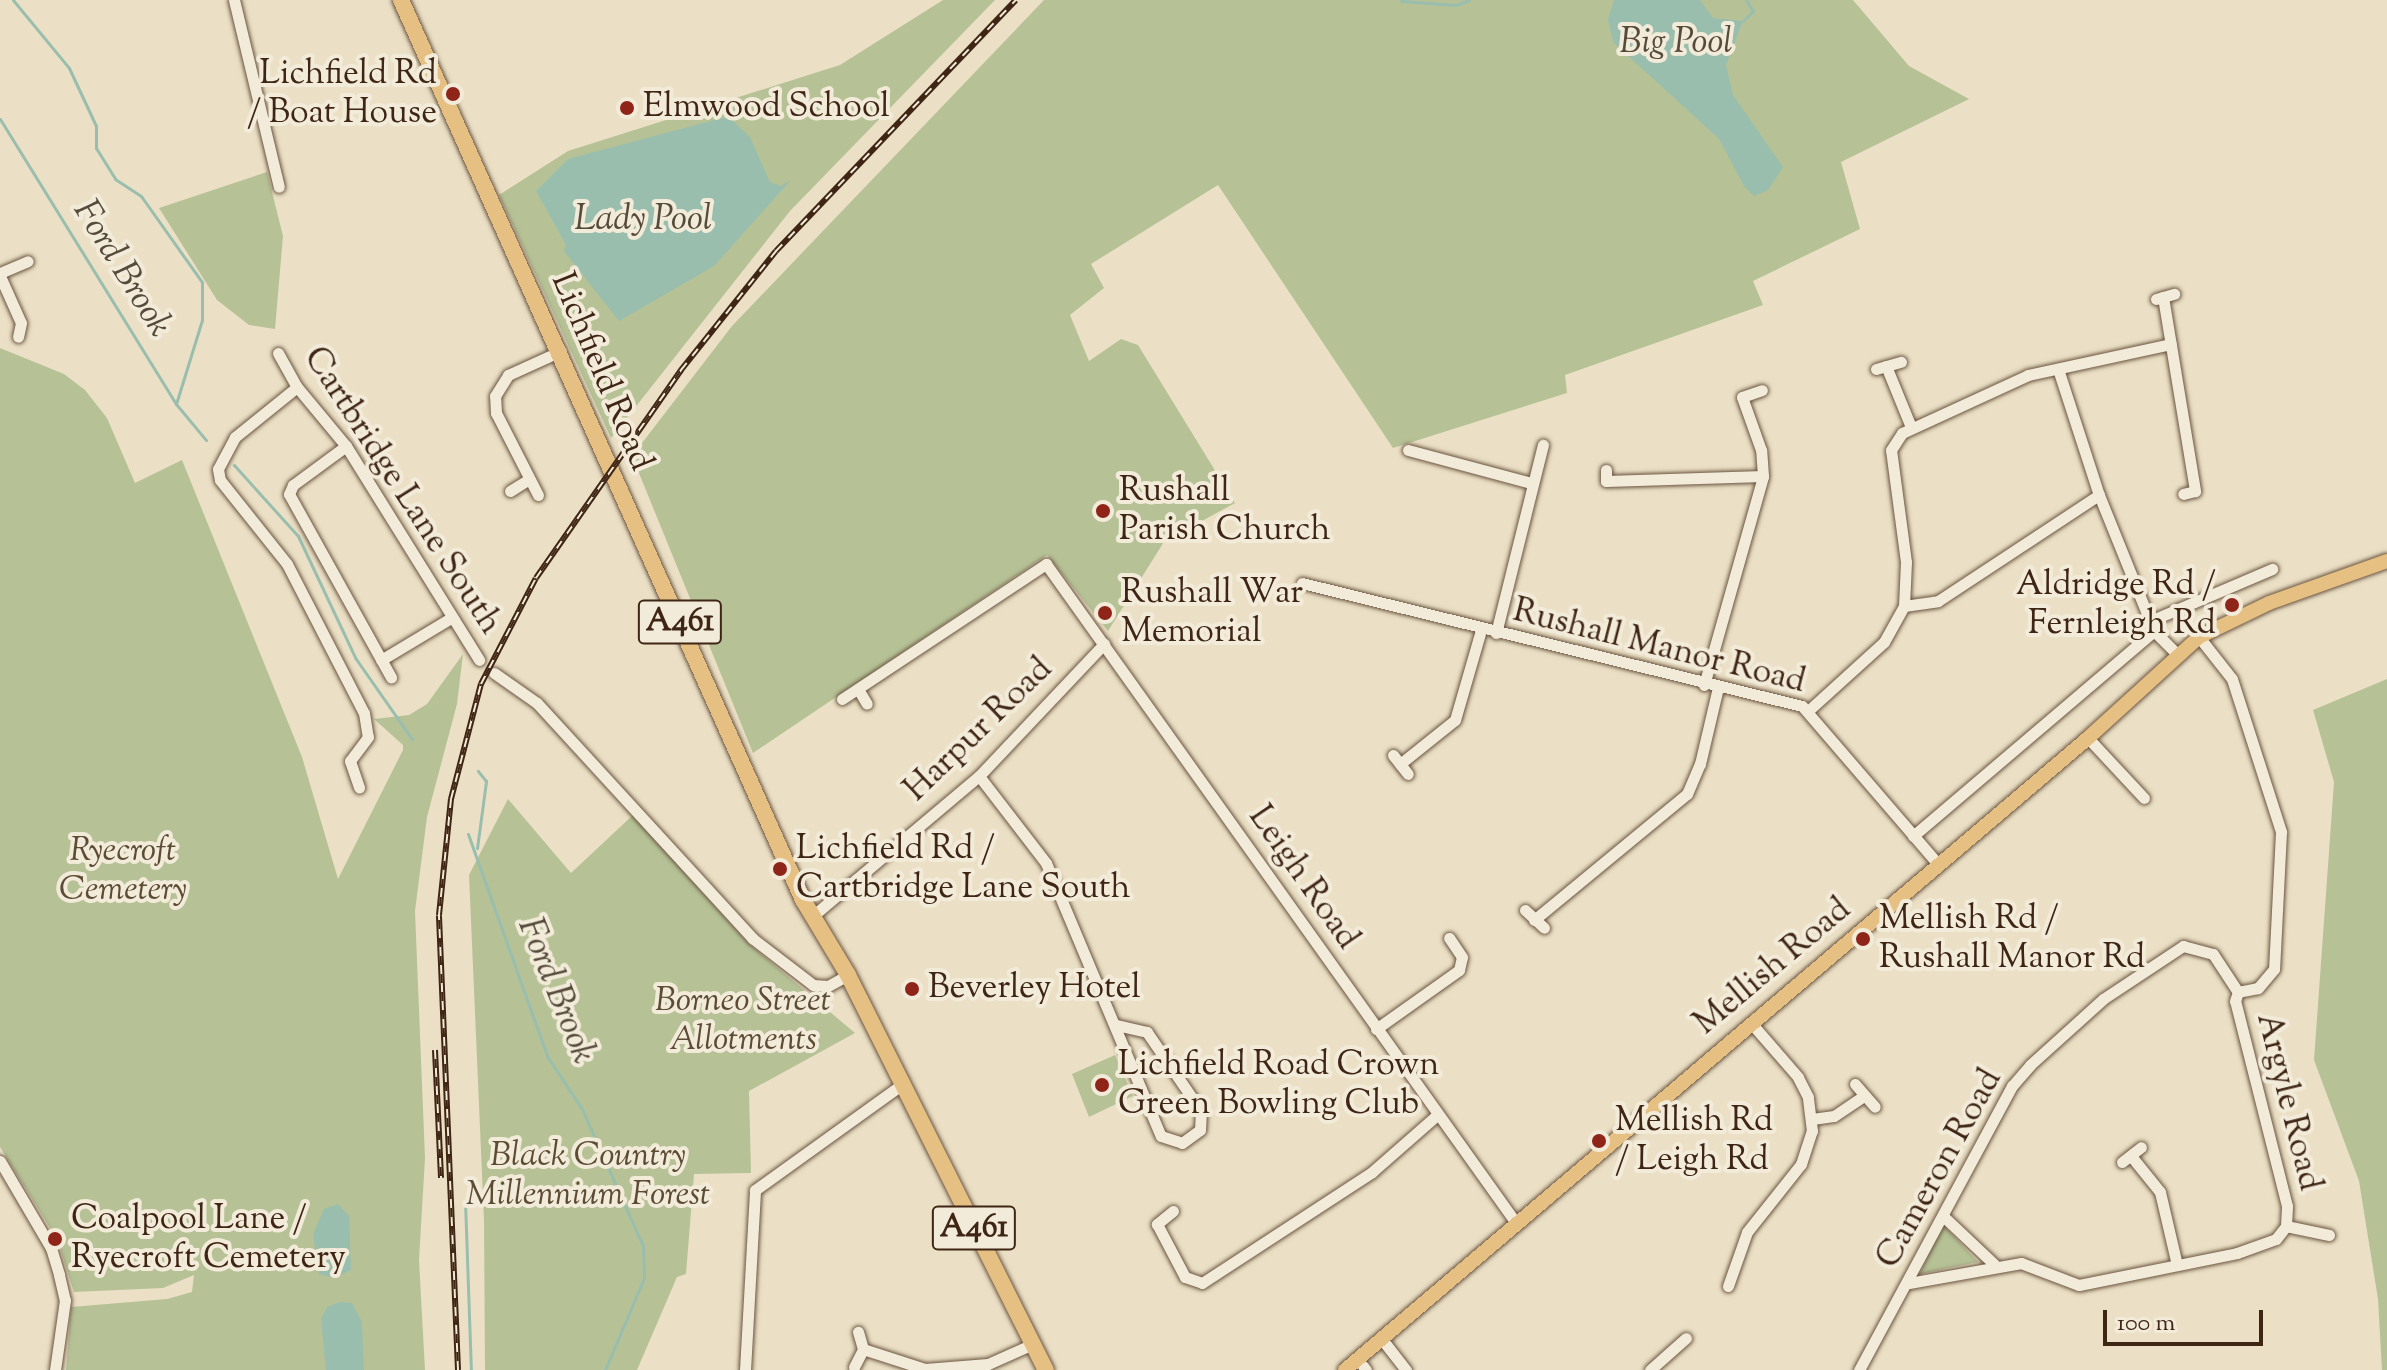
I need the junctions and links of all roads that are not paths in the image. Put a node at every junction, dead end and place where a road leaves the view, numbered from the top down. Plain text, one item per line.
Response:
1 (234, 0) edge
2 (401, 0) edge
3 (279, 187) dead end
4 (28, 261) dead end
5 (0, 275) edge
6 (2164, 297) dead end
7 (18, 337) dead end
8 (2171, 344) junction
9 (561, 351) junction
10 (278, 353) dead end
11 (1901, 362) dead end
12 (2058, 369) junction
13 (297, 387) junction
14 (1762, 390) dead end
15 (1911, 427) junction
16 (1543, 445) dead end
17 (346, 446) junction
18 (1408, 450) dead end
19 (1606, 470) dead end
20 (1763, 476) junction
21 (529, 479) junction
22 (1531, 483) junction
23 (510, 491) dead end
24 (2183, 494) dead end
25 (538, 495) dead end
26 (2099, 495) junction
27 (2383, 561) edge
28 (2272, 569) dead end
29 (1302, 583) dead end
30 (1904, 606) junction
31 (451, 618) junction
32 (2152, 626) junction
33 (1481, 630) junction
34 (1496, 633) junction
35 (2199, 637) junction
36 (1104, 644) junction
37 (2178, 655) junction
38 (381, 660) junction
39 (479, 660) dead end
40 (494, 673) dead end
41 (391, 677) dead end
42 (1704, 685) junction
43 (1718, 687) junction
44 (858, 689) junction
45 (842, 699) dead end
46 (867, 704) dead end
47 (1809, 710) junction
48 (2088, 738) junction
49 (1400, 764) dead end
50 (979, 776) junction
51 (359, 787) dead end
52 (2144, 798) dead end
53 (1913, 836) junction
54 (1939, 865) junction
55 (1525, 910) dead end
56 (815, 914) junction
57 (1449, 942) dead end
58 (848, 975) junction
59 (2238, 992) junction
60 (1752, 1024) junction
61 (1116, 1025) junction
62 (1376, 1029) junction
63 (1855, 1084) dead end
64 (901, 1085) junction
65 (1864, 1096) junction
66 (1875, 1107) dead end
67 (1437, 1115) junction
68 (1812, 1119) junction
69 (2141, 1147) dead end
70 (0, 1161) edge
71 (1173, 1211) dead end
72 (1943, 1216) junction
73 (1516, 1223) junction
74 (2286, 1226) junction
75 (2322, 1238) dead end
76 (1719, 1264) dead end
77 (1995, 1265) junction
78 (2177, 1265) junction
79 (1731, 1269) junction
80 (1909, 1283) junction
81 (1728, 1286) dead end
82 (858, 1332) dead end
83 (1381, 1338) junction
84 (1678, 1339) dead end
85 (1033, 1344) junction
86 (863, 1349) junction
87 (854, 1367) dead end
88 (55, 1370) edge
89 (745, 1370) edge
90 (1046, 1370) edge
91 (1345, 1370) edge
92 (1406, 1370) edge
93 (1650, 1370) edge
94 (1859, 1370) edge

1 - 3 street
2 - 9 highway, Lichfield Road / A461
4 - 5 street
5 - 7 street
6 - 8 street
8 - 12 street
8 - 24 street
9 - 21 street
9 - 56 highway, Lichfield Road / A461
10 - 13 street, Cartbridge Lane South
11 - 15 street
12 - 15 street
12 - 26 street
13 - 17 street, Cartbridge Lane South
13 - 51 street
14 - 20 street
15 - 30 street
16 - 22 street
17 - 31 street, Cartbridge Lane South
17 - 38 street
18 - 22 street
19 - 20 street
20 - 42 street
21 - 23 street
21 - 25 street
22 - 34 street
26 - 30 street
26 - 32 street
27 - 35 main road, Mellish Road
28 - 32 street
29 - 33 street, Rushall Manor Road
30 - 47 street
31 - 38 street
31 - 39 street, Cartbridge Lane South
32 - 37 street
32 - 53 street
33 - 34 street, Rushall Manor Road
33 - 49 street
34 - 42 street, Rushall Manor Road
35 - 37 main road, Mellish Road
35 - 59 street
36 - 44 street, Leigh Road
36 - 50 street, Harpur Road
36 - 62 street, Leigh Road
37 - 48 main road, Mellish Road
38 - 41 street
40 - 58 street, Cartbridge Lane South
42 - 43 street, Rushall Manor Road
43 - 47 street, Rushall Manor Road
43 - 55 street
44 - 45 street
44 - 46 street
47 - 53 street, Rushall Manor Road
48 - 52 street
48 - 54 main road, Mellish Road
50 - 56 street, Harpur Road
50 - 61 street
53 - 54 street, Rushall Manor Road
54 - 60 main road, Mellish Road
56 - 58 highway, Lichfield Road / A461
57 - 62 street
58 - 64 highway, Lichfield Road / A461
59 - 72 street, Cameron Road
59 - 74 street, Argyle Road
60 - 68 street
60 - 73 main road, Mellish Road
61 - 61 street
62 - 67 street, Leigh Road
63 - 65 street
64 - 85 highway, Lichfield Road / A461
64 - 89 street
65 - 66 street
65 - 68 street
67 - 71 street
67 - 73 street, Leigh Road
68 - 79 street
69 - 78 street
70 - 88 street
72 - 77 street
72 - 80 street, Cameron Road
73 - 83 main road, Mellish Road
74 - 75 street, Argyle Road
74 - 78 street, Argyle Road
76 - 79 street
77 - 78 street, Argyle Road
77 - 80 street, Argyle Road
79 - 81 street
80 - 94 street, Cameron Road
82 - 86 street
83 - 91 main road, Mellish Road
83 - 92 street
84 - 93 street
85 - 86 street
85 - 90 highway, Lichfield Road / A461
86 - 87 street

